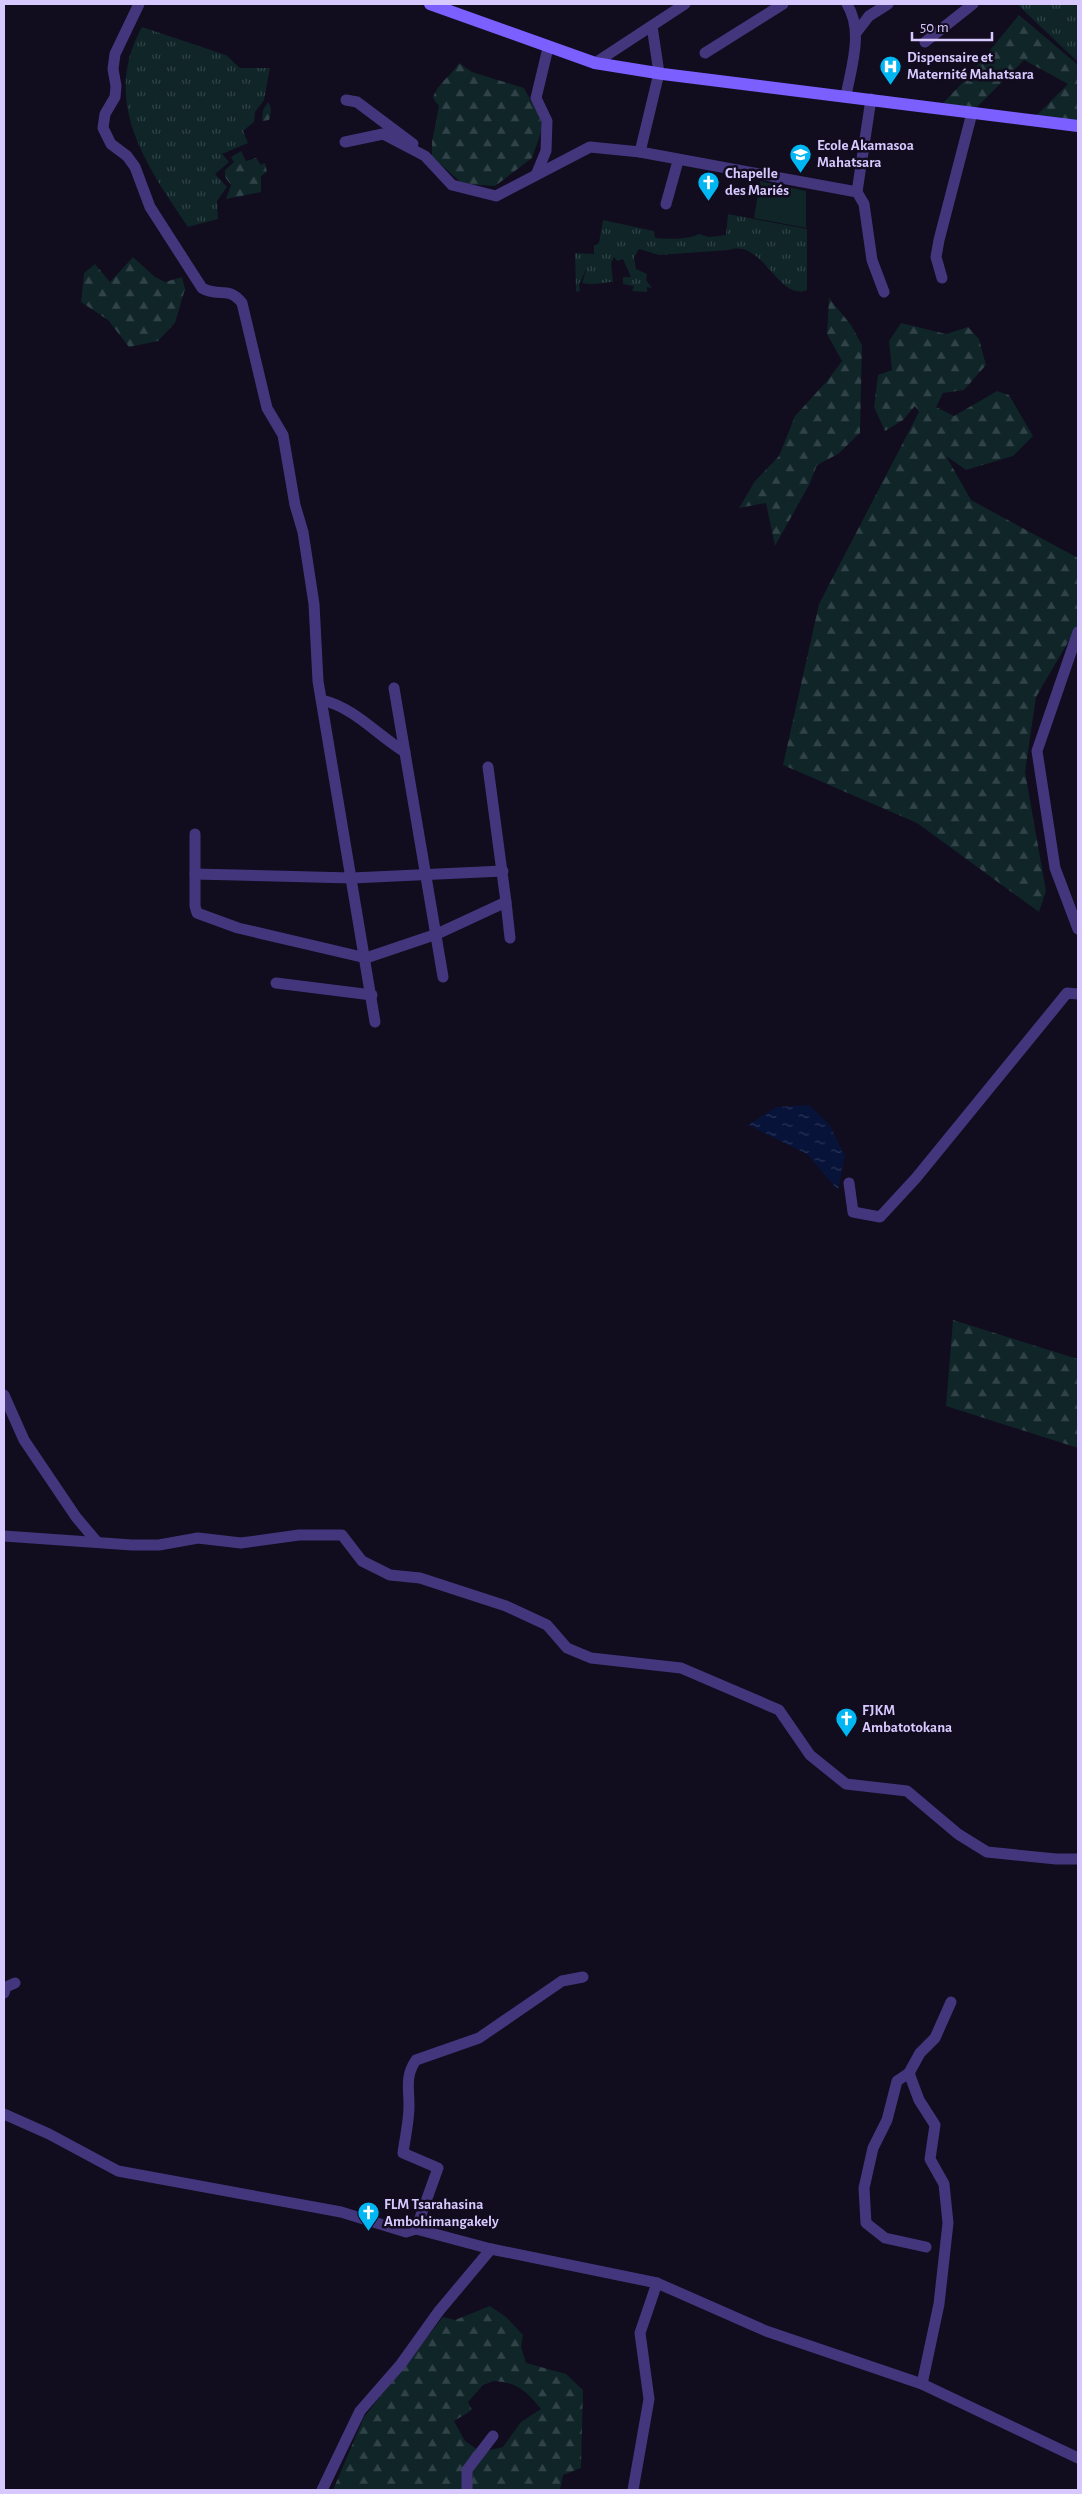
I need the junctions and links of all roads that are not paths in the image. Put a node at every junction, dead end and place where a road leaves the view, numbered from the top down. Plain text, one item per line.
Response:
1 (139, 4) edge
2 (430, 4) edge
3 (685, 4) edge
4 (783, 4) edge
5 (847, 4) edge
6 (888, 4) edge
7 (973, 4) edge
8 (652, 26) junction
9 (856, 34) junction
10 (925, 42) dead end
11 (548, 48) junction
12 (705, 53) dead end
13 (595, 63) junction
14 (659, 73) junction
15 (846, 96) junction
16 (872, 99) junction
17 (346, 100) dead end
18 (972, 113) junction
19 (1078, 126) edge
20 (344, 142) dead end
21 (640, 152) junction
22 (425, 156) junction
23 (678, 161) junction
24 (536, 175) junction
25 (857, 192) junction
26 (666, 204) dead end
27 (942, 278) dead end
28 (884, 292) dead end
29 (1078, 632) edge
30 (394, 688) dead end
31 (322, 700) junction
32 (405, 752) junction
33 (488, 767) dead end
34 (196, 834) dead end
35 (502, 871) junction
36 (195, 874) junction
37 (424, 874) junction
38 (352, 878) junction
39 (506, 902) junction
40 (1078, 929) edge
41 (437, 934) junction
42 (510, 938) dead end
43 (366, 958) junction
44 (443, 977) dead end
45 (276, 983) dead end
46 (1078, 994) edge
47 (372, 995) junction
48 (375, 1022) dead end
49 (849, 1183) dead end
50 (4, 1395) edge
51 (4, 1536) edge
52 (97, 1542) junction
53 (1078, 1859) edge
54 (583, 1977) dead end
55 (15, 1984) dead end
56 (4, 1993) edge
57 (951, 2002) dead end
58 (910, 2073) junction
59 (4, 2114) edge
60 (416, 2229) junction
61 (926, 2248) dead end
62 (491, 2249) junction
63 (657, 2283) junction
64 (922, 2384) junction
65 (493, 2436) dead end
66 (1078, 2458) edge
67 (322, 2490) edge
68 (467, 2490) edge
69 (633, 2490) edge

1 - 31 street
2 - 11 street
3 - 8 street
4 - 12 street
5 - 9 street
6 - 9 street
7 - 10 street
8 - 13 street
8 - 14 street
9 - 15 street
11 - 13 street
11 - 24 street
13 - 14 street
14 - 15 street
14 - 21 street
15 - 16 street
16 - 18 street
16 - 25 street
17 - 22 street
18 - 19 street
18 - 27 street
20 - 22 street
21 - 23 street
21 - 24 street
22 - 24 street
23 - 25 street
23 - 26 street
25 - 28 street
29 - 40 street
30 - 32 street
31 - 32 street
31 - 38 street
32 - 37 street
33 - 35 street
34 - 36 street
35 - 37 street
35 - 39 street
36 - 38 street
36 - 43 street
37 - 38 street
37 - 41 street
38 - 43 street
39 - 41 street
39 - 42 street
41 - 43 street
41 - 44 street
43 - 47 street
45 - 47 street
46 - 49 street
47 - 48 street
50 - 52 street
51 - 52 street
52 - 53 street
54 - 60 street
55 - 56 street
57 - 58 street
58 - 61 street
58 - 64 street
59 - 60 street
60 - 62 street
62 - 63 street
62 - 67 street
63 - 64 street
63 - 69 street
64 - 66 street
65 - 68 street

